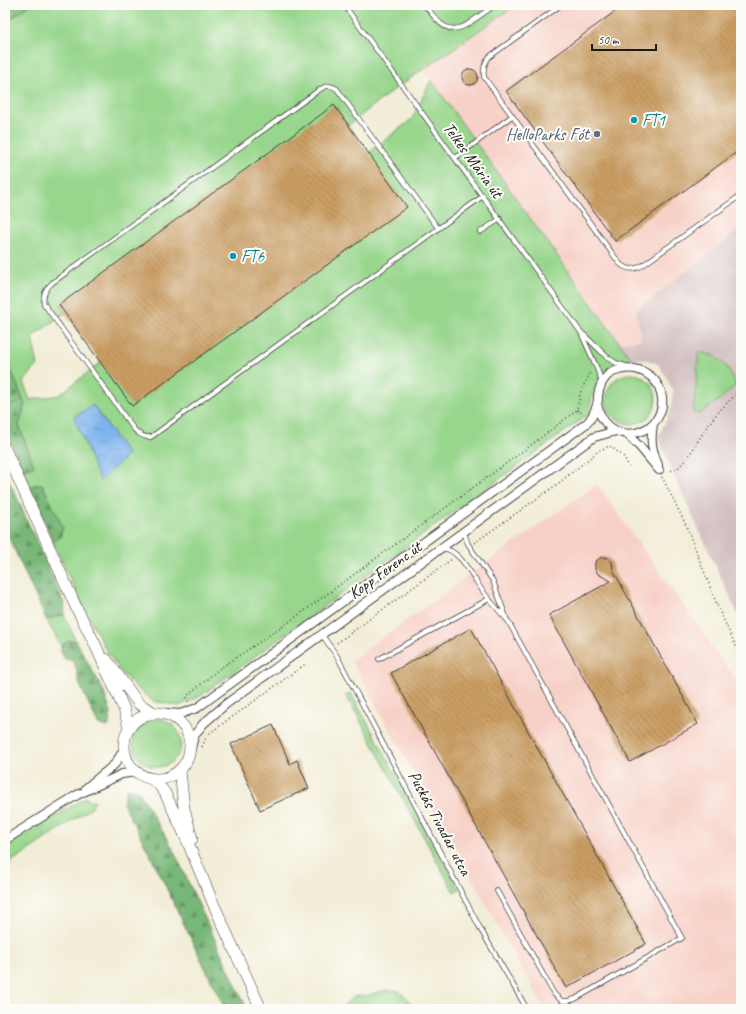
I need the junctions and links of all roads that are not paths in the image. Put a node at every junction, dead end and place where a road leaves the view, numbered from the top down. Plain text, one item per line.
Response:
1 (344, 5) edge
2 (425, 5) edge
3 (495, 5) edge
4 (561, 5) edge
5 (512, 116) junction
6 (455, 158) junction
7 (741, 195) edge
8 (483, 196) junction
9 (500, 220) junction
10 (438, 228) junction
11 (480, 232) dead end
12 (580, 331) junction
13 (637, 369) junction
14 (602, 382) junction
15 (597, 404) junction
16 (653, 424) junction
17 (616, 431) junction
18 (627, 434) junction
19 (5, 449) edge
20 (464, 532) junction
21 (440, 549) junction
22 (489, 598) junction
23 (508, 621) junction
24 (322, 635) junction
25 (94, 642) junction
26 (379, 659) dead end
27 (153, 712) junction
28 (166, 713) junction
29 (128, 728) junction
30 (123, 751) junction
31 (190, 752) junction
32 (180, 771) junction
33 (136, 772) junction
34 (151, 779) junction
35 (76, 795) junction
36 (5, 840) edge
37 (200, 871) junction
38 (497, 891) dead end
39 (260, 1009) edge
40 (528, 1009) edge

1 - 6 lane, Telkes Mária út
2 - 3 lane
4 - 5 lane
5 - 6 lane
5 - 7 lane
6 - 8 lane, Telkes Mária út
8 - 9 lane, Telkes Mária út
8 - 10 lane
9 - 11 lane
9 - 12 lane, Telkes Mária út
10 - 10 lane
12 - 13 lane
12 - 14 lane
13 - 14 street
13 - 16 street
14 - 15 street
15 - 17 street
15 - 28 street, Kopp Ferenc út
16 - 18 street
16 - 18 street
17 - 18 street
17 - 20 street, Kopp Ferenc út
19 - 25 main road
20 - 21 street, Kopp Ferenc út
20 - 23 lane
21 - 22 lane
21 - 24 street, Kopp Ferenc út
22 - 23 lane
22 - 26 lane
23 - 38 lane
24 - 31 street, Kopp Ferenc út
24 - 40 lane, Puskás Tivadar utca
25 - 27 main road
25 - 29 main road
27 - 28 main road
27 - 29 main road
28 - 31 main road
29 - 30 main road
30 - 33 main road
30 - 35 street
31 - 32 main road
32 - 34 main road
32 - 37 main road
33 - 34 main road
33 - 35 street
34 - 37 main road
35 - 36 street
37 - 39 main road

